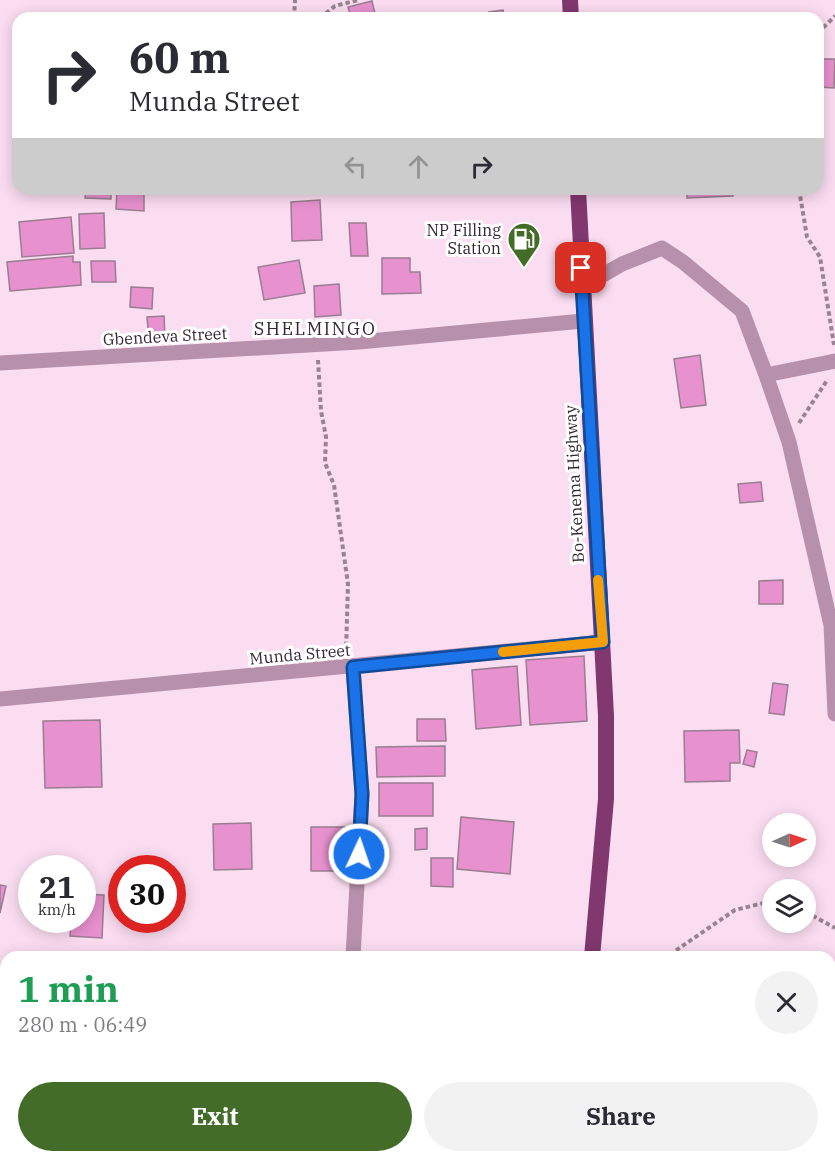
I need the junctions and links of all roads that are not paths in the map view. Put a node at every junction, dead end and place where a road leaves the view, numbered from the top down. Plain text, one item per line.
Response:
1 (578, 195) edge
2 (582, 287) junction
3 (583, 321) junction
4 (0, 363) edge
5 (834, 366) edge
6 (766, 375) junction
7 (603, 642) junction
8 (349, 667) junction
9 (0, 699) edge
10 (835, 714) edge
11 (353, 951) edge
12 (593, 951) edge

1 - 2 highway, Bo-Kenema Highway
2 - 3 highway, Bo-Kenema Highway
2 - 6 street
3 - 4 street, Gbendeva Street
3 - 7 highway, Bo-Kenema Highway
5 - 6 street
6 - 10 street
7 - 8 street, Munda Street
7 - 12 highway, Bo-Kenema Highway
8 - 9 street, Munda Street
8 - 11 street

